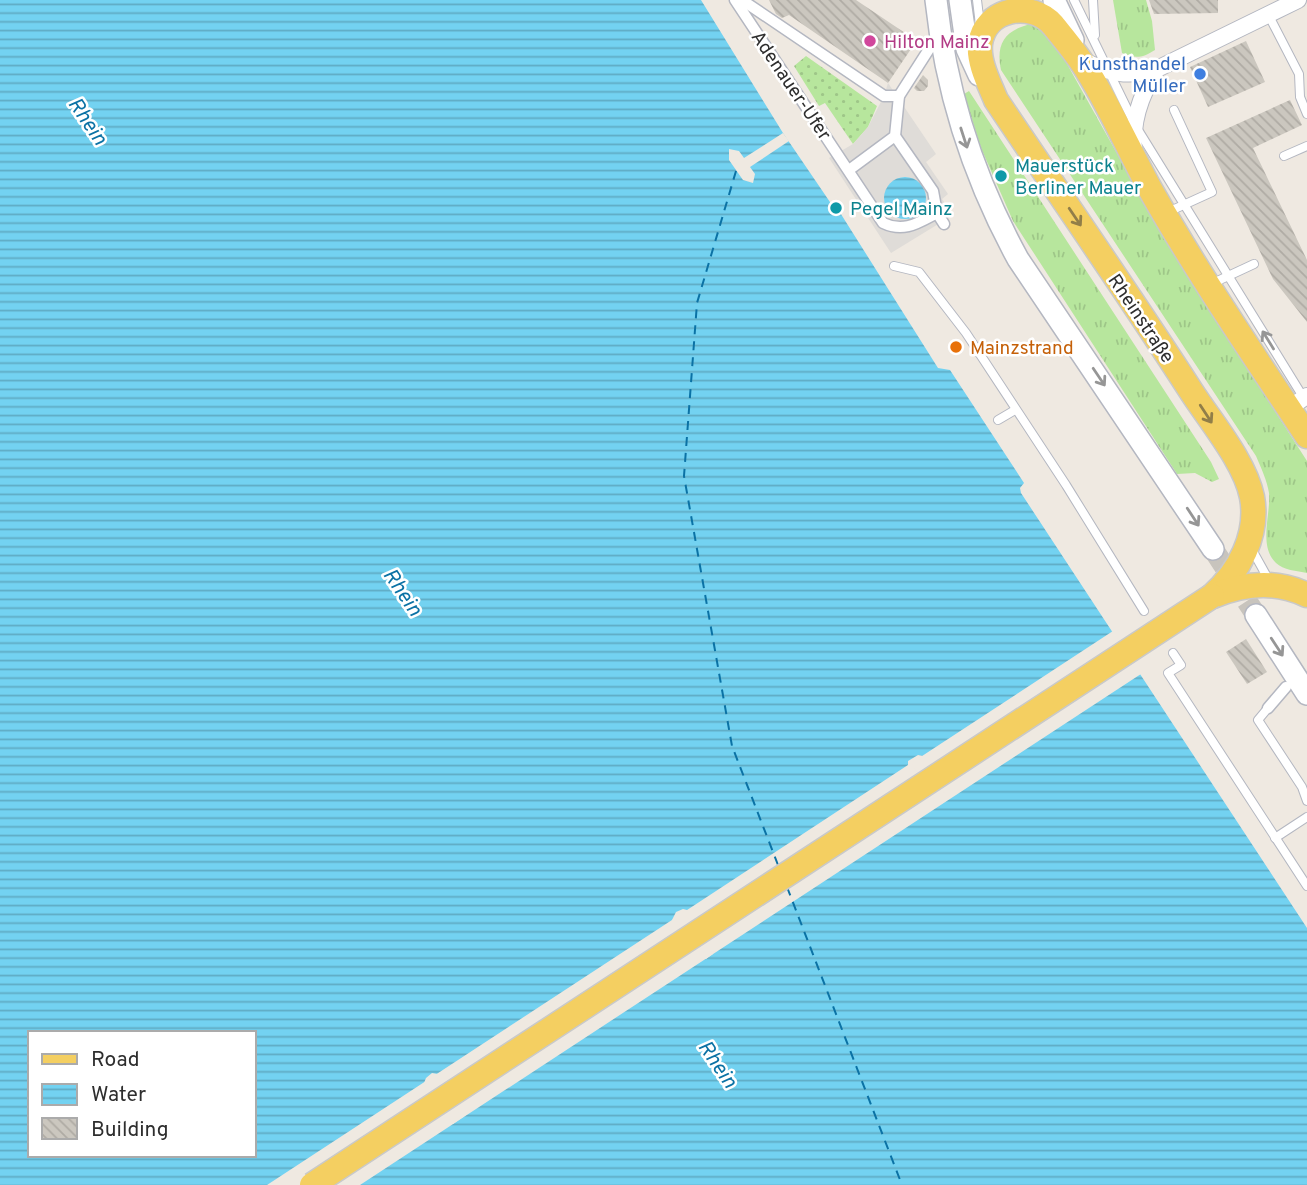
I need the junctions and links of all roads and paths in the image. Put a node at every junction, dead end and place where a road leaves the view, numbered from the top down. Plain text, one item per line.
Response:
1 (735, 0) edge
2 (742, 0) edge
3 (936, 0) edge
4 (960, 0) edge
5 (977, 0) edge
6 (1054, 0) edge
7 (1074, 0) edge
8 (1093, 0) edge
9 (1298, 0) edge
10 (1268, 14) junction
11 (1094, 38) junction
12 (980, 43) junction
13 (931, 46) dead end
14 (1093, 67) junction
15 (1157, 69) junction
16 (899, 96) junction
17 (996, 100) junction
18 (1174, 110) dead end
19 (1307, 114) edge
20 (1135, 125) junction
21 (895, 136) junction
22 (1307, 146) edge
23 (1284, 156) dead end
24 (1134, 159) junction
25 (849, 170) junction
26 (1174, 209) junction
27 (937, 213) junction
28 (944, 224) dead end
29 (1254, 264) dead end
30 (894, 266) dead end
31 (1218, 281) junction
32 (1302, 402) edge
33 (1015, 410) junction
34 (999, 420) dead end
35 (1307, 436) edge
36 (1248, 542) junction
37 (1213, 549) tunnel mouth
38 (1272, 585) junction
39 (1307, 595) edge
40 (1212, 597) junction
41 (1144, 611) dead end
42 (1256, 615) tunnel mouth
43 (1173, 653) dead end
44 (1286, 687) dead end
45 (1307, 694) edge
46 (1268, 708) joint
47 (1307, 801) edge
48 (1307, 817) edge
49 (1275, 838) junction
50 (1307, 886) edge
51 (312, 1185) edge

1 - 25 street, Adenauer-Ufer
2 - 16 street
3 -> 37 main road
4 - 17 main road
5 - 12 lane, Rheinstraße
6 - 14 main road
7 - 11 lane
8 - 11 lane
9 - 10 street
10 - 15 street
10 - 19 lane
11 - 14 lane
12 - 14 main road
12 - 17 main road, Rheinstraße
13 - 16 street
14 - 15 street
14 - 20 lane
14 - 24 main road
15 - 20 street
16 - 21 street
17 -> 36 main road, Rheinstraße
18 - 26 lane
20 - 24 street
20 - 26 lane
21 - 25 street
21 - 27 street
22 - 23 lane
24 - 26 main road
25 - 27 street, Adenauer-Ufer
26 - 31 main road
27 - 28 street
29 - 31 lane
30 - 33 lane
32 -> 31 main road
32 - 35 main road
33 - 34 lane
33 - 41 lane
36 - 38 lane
36 - 40 main road, Rheinstraße
38 - 39 main road
38 - 40 main road
40 - 51 main road, bridge
42 -> 45 main road
43 - 49 lane
44 - 46 street
46 - 47 lane
48 - 49 lane
49 - 50 lane

